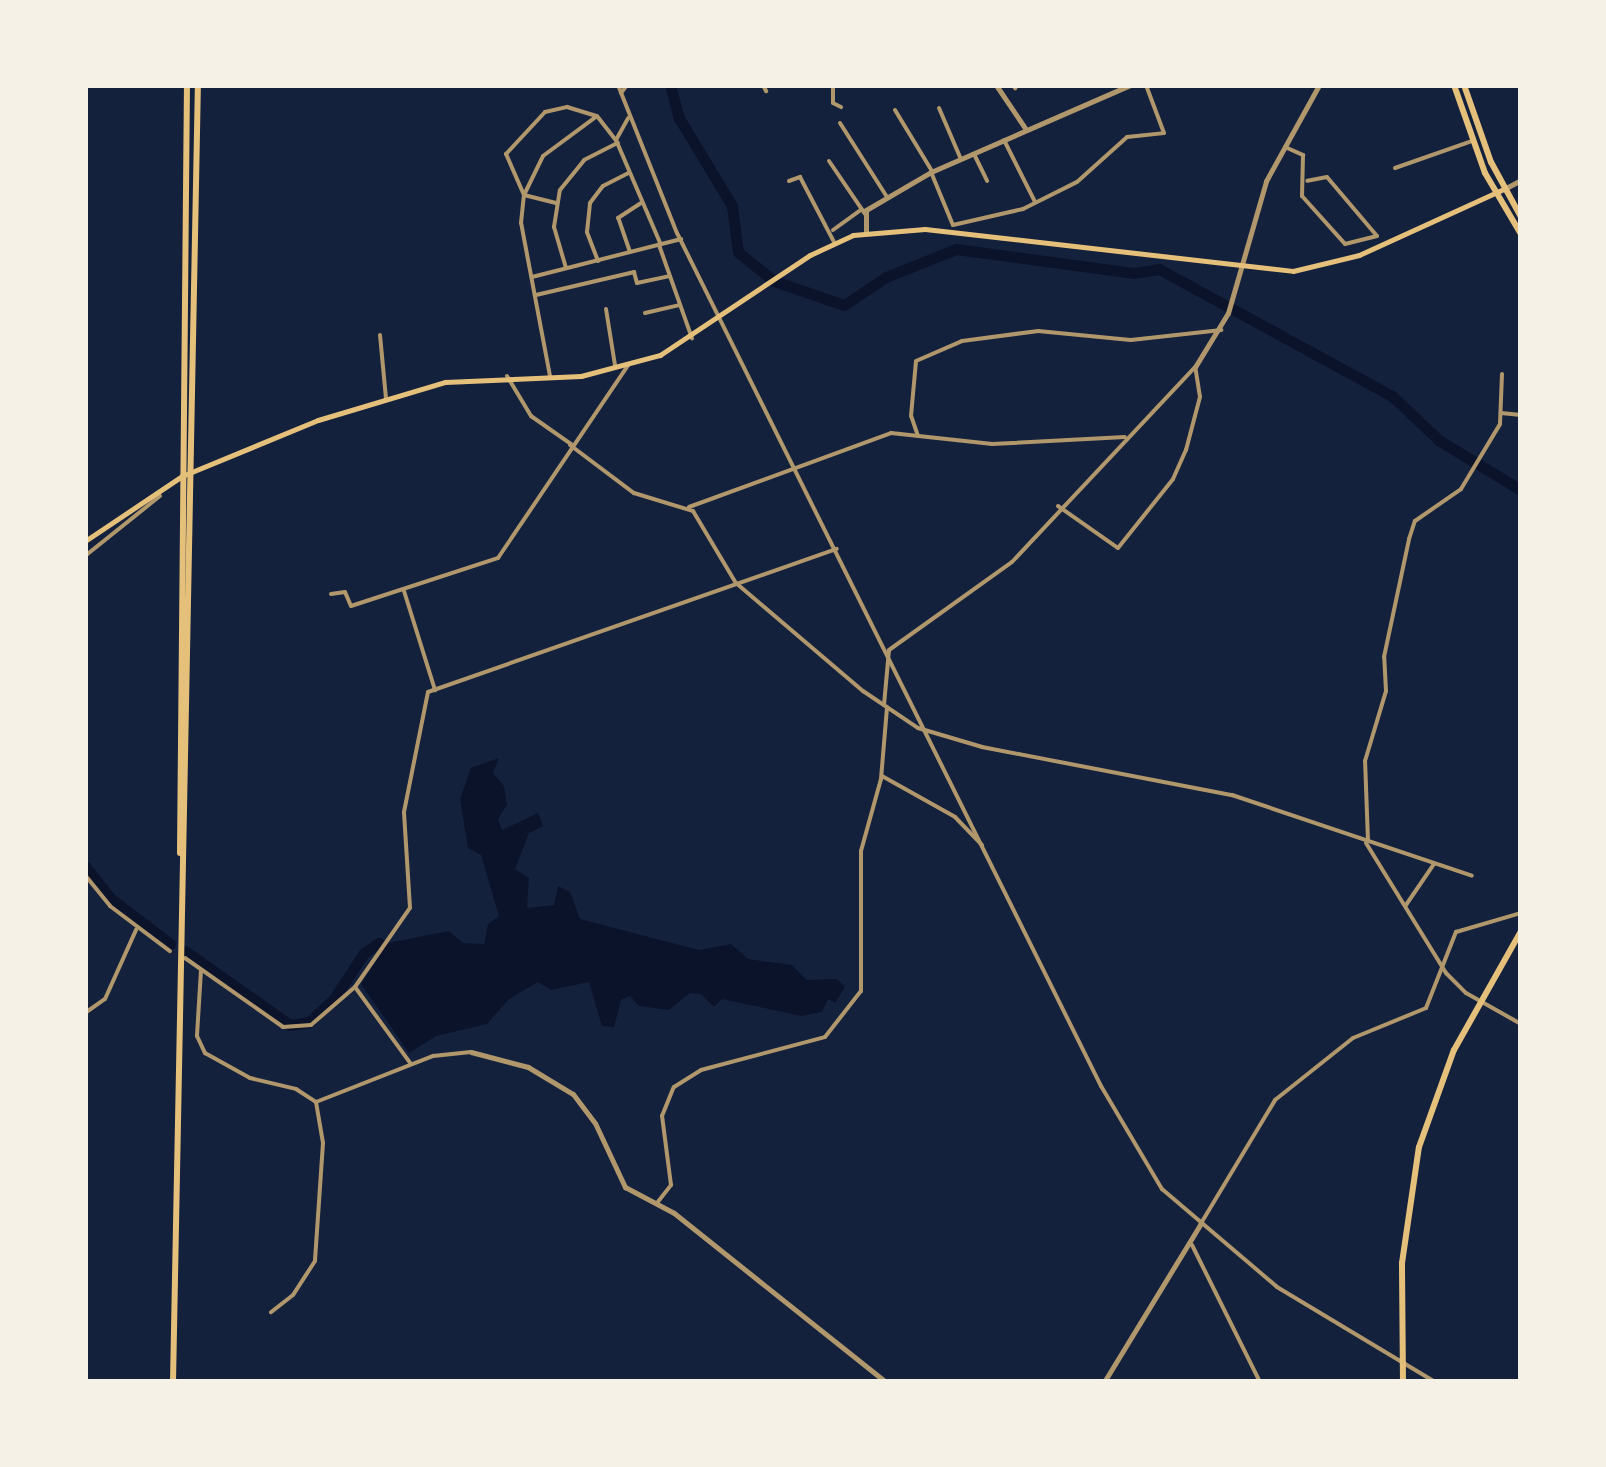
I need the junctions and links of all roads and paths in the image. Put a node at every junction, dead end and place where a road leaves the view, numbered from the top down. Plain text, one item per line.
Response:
1 (187, 85) edge
2 (198, 85) edge
3 (618, 85) edge
4 (627, 85) edge
5 (763, 85) edge
6 (833, 85) edge
7 (996, 85) edge
8 (1130, 85) edge
9 (1146, 85) edge
10 (1319, 85) edge
11 (1454, 85) edge
12 (1464, 85) edge
13 (766, 91) dead end
14 (621, 93) junction
15 (841, 107) dead end
16 (938, 108) dead end
17 (895, 110) dead end
18 (630, 115) junction
19 (597, 116) junction
20 (840, 122) dead end
21 (1025, 128) junction
22 (1002, 138) junction
23 (1472, 140) junction
24 (617, 141) junction
25 (1285, 147) junction
26 (973, 152) junction
27 (960, 158) junction
28 (829, 162) dead end
29 (1395, 168) dead end
30 (630, 172) junction
31 (932, 172) junction
32 (1521, 180) edge
33 (789, 181) dead end
34 (987, 181) dead end
35 (1306, 181) junction
36 (1500, 190) junction
37 (524, 195) junction
38 (886, 197) junction
39 (642, 202) junction
40 (1035, 202) junction
41 (556, 203) junction
42 (863, 212) junction
43 (1521, 217) edge
44 (952, 229) junction
45 (833, 230) dead end
46 (866, 232) junction
47 (1521, 234) edge
48 (681, 240) junction
49 (834, 242) junction
50 (660, 245) junction
51 (630, 252) junction
52 (598, 261) junction
53 (566, 268) junction
54 (1237, 268) junction
55 (669, 276) junction
56 (532, 277) junction
57 (535, 296) junction
58 (678, 305) junction
59 (606, 308) dead end
60 (645, 314) dead end
61 (720, 317) junction
62 (1221, 330) junction
63 (380, 336) dead end
64 (692, 338) junction
65 (628, 365) junction
66 (1195, 367) junction
67 (614, 370) junction
68 (1502, 374) dead end
69 (507, 376) junction
70 (550, 378) junction
71 (386, 399) junction
72 (1502, 413) junction
73 (1521, 415) edge
74 (918, 436) junction
75 (1125, 437) junction
76 (571, 444) junction
77 (797, 469) junction
78 (192, 471) junction
79 (182, 476) junction
80 (160, 496) dead end
81 (1058, 506) junction
82 (688, 508) junction
83 (85, 540) edge
84 (837, 549) junction
85 (85, 556) edge
86 (736, 584) junction
87 (404, 591) junction
88 (332, 594) dead end
89 (889, 650) junction
90 (435, 690) junction
91 (885, 706) junction
92 (929, 731) junction
93 (882, 776) junction
94 (1367, 842) junction
95 (986, 848) junction
96 (1434, 864) junction
97 (85, 875) edge
98 (1472, 876) dead end
99 (1406, 904) junction
100 (1521, 912) edge
101 (136, 929) junction
102 (1521, 932) edge
103 (170, 951) dead end
104 (185, 958) dead end
105 (1440, 965) junction
106 (200, 970) junction
107 (355, 987) junction
108 (1479, 1000) junction
109 (85, 1013) edge
110 (1521, 1024) edge
111 (471, 1052) joint
112 (412, 1064) junction
113 (316, 1102) junction
114 (657, 1203) junction
115 (1200, 1225) junction
116 (176, 1244) junction
117 (1192, 1245) junction
118 (271, 1312) dead end
119 (1403, 1364) junction
120 (173, 1382) edge
121 (886, 1382) edge
122 (1104, 1382) edge
123 (1260, 1382) edge
124 (1403, 1382) edge
125 (1435, 1382) edge

1 - 79 main road
2 - 78 main road
3 - 14 street
4 - 14 street
5 - 13 street
6 - 15 street
7 - 21 street
8 - 21 street
9 - 40 street
10 - 25 street
11 - 23 main road
12 - 36 main road
14 - 18 street
16 - 27 street
17 - 31 street
18 - 24 street
18 - 48 street
19 - 24 street
19 - 37 street
19 - 37 street
20 - 38 street
21 - 22 street
22 - 26 street
22 - 40 street
23 - 29 street
23 - 36 main road
24 - 30 street
24 - 41 street
25 - 35 street
25 - 54 street
26 - 27 street
26 - 34 street
27 - 31 street
28 - 42 street
30 - 39 street
30 - 52 street
31 - 38 street
31 - 44 street
32 - 36 street
33 - 49 street
35 - 35 street
36 - 43 main road
36 - 47 main road
36 - 54 main road
37 - 41 street
37 - 56 street
38 - 42 street
39 - 50 street
39 - 51 street
40 - 44 street
41 - 53 street
42 - 45 street
42 - 46 street
44 - 46 main road
44 - 54 main road
46 - 49 main road
48 - 50 street
48 - 61 street
49 - 61 main road
50 - 51 street
50 - 55 street
51 - 52 street
52 - 53 street
53 - 56 street
54 - 62 street
55 - 57 street
55 - 58 street
56 - 57 street
57 - 70 street
58 - 60 street
58 - 64 street
59 - 67 street
61 - 64 main road
61 - 77 street
62 - 66 street
62 - 74 street
63 - 71 street
64 - 65 main road
65 - 67 main road
65 - 76 street
66 - 75 street
66 - 81 street
67 - 70 main road
68 - 72 street
69 - 70 main road
69 - 71 main road
69 - 76 street
71 - 78 main road
72 - 73 street
72 - 94 street
74 - 75 street
74 - 77 street
75 - 81 street
76 - 82 street
76 - 87 street
77 - 82 street
77 - 84 street
78 - 79 main road
78 - 116 main road
79 - 83 main road
79 - 116 main road
80 - 85 street
81 - 89 street
82 - 86 street
84 - 86 street
84 - 89 street
86 - 90 street
86 - 91 street
87 - 88 street
87 - 90 street
89 - 91 street
89 - 92 street
90 - 107 street
91 - 92 street
91 - 93 street
92 - 94 street
92 - 95 street
93 - 95 street
93 - 114 street
94 - 96 street
94 - 99 street
95 - 115 street
96 - 98 street
96 - 99 street
97 - 101 street
99 - 105 street
100 - 105 street
101 - 103 street
101 - 109 street
102 - 108 main road
104 - 106 street
105 - 108 street
105 - 115 street
106 - 107 street
106 - 113 street
107 - 112 street
108 - 110 street
108 - 119 main road
111 - 112 street
111 - 114 street
112 - 113 street
113 - 118 street
114 - 121 street
115 - 117 street
115 - 119 street
116 - 120 main road
117 - 122 street
117 - 123 street
119 - 124 main road
119 - 125 street

